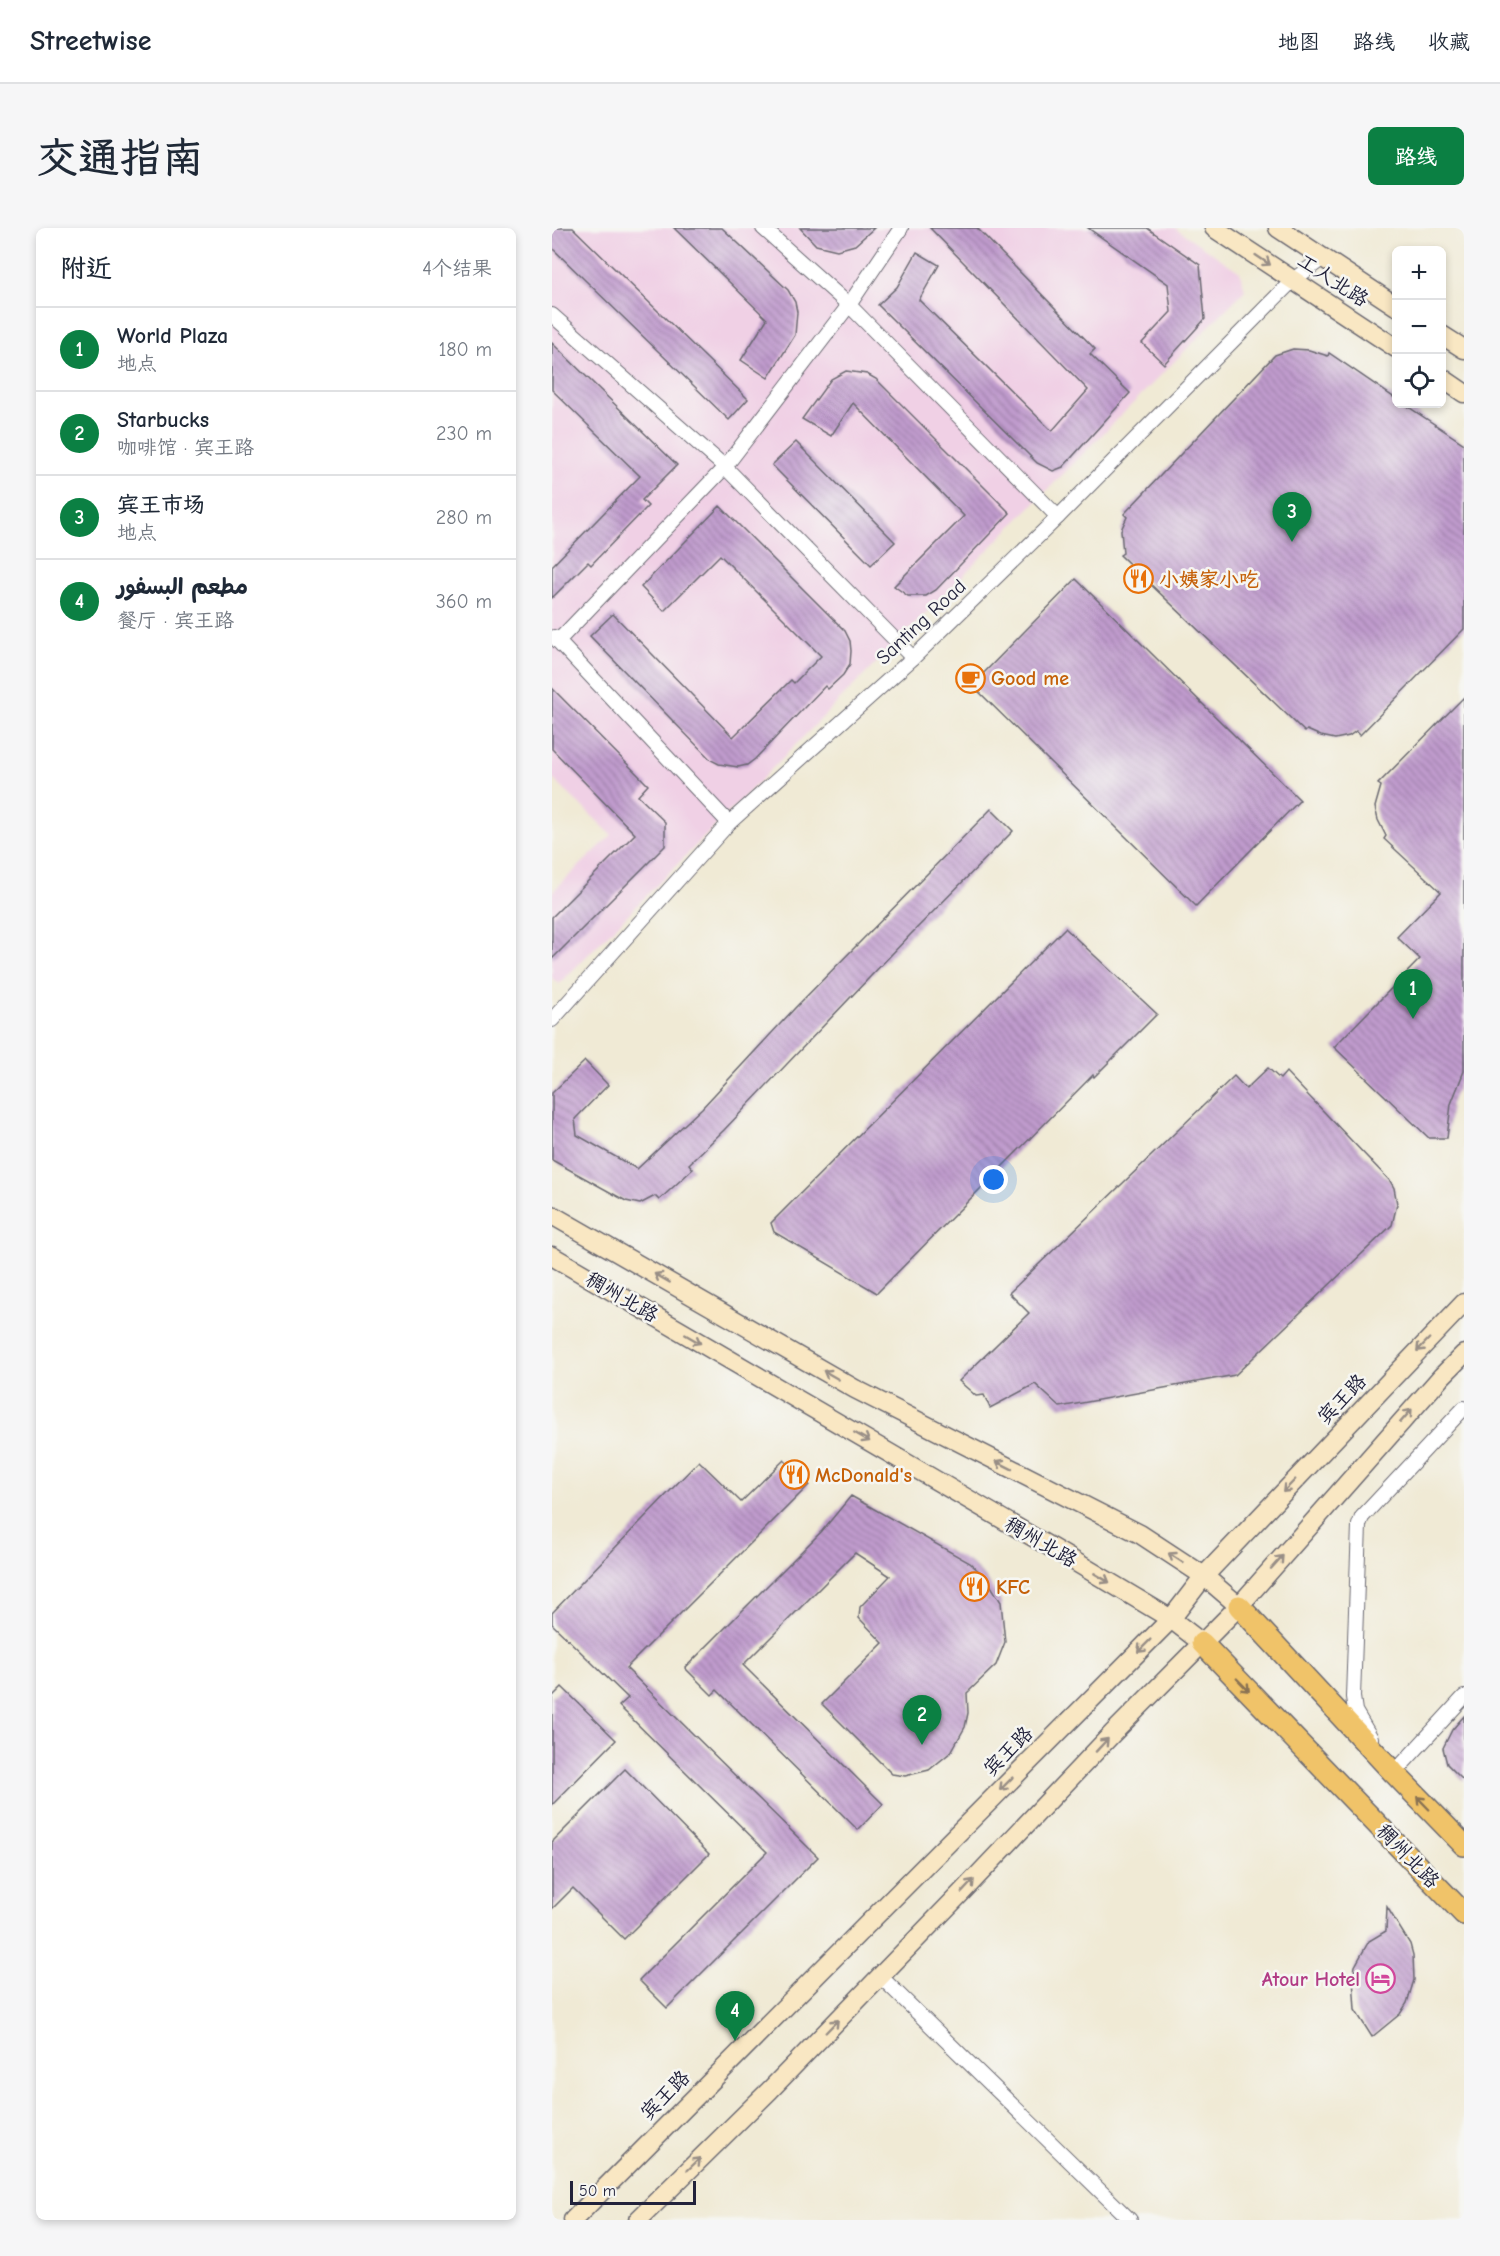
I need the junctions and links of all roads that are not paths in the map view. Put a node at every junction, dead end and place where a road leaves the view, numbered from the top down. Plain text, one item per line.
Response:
1 (763, 228) edge
2 (901, 228) edge
3 (1214, 228) edge
4 (1278, 228) edge
5 (1323, 258) junction
6 (1293, 280) junction
7 (1392, 303) edge
8 (849, 305) junction
9 (552, 315) edge
10 (1446, 337) edge
11 (1392, 345) edge
12 (1464, 349) edge
13 (1446, 381) edge
14 (1464, 393) edge
15 (725, 467) junction
16 (1058, 517) junction
17 (555, 638) edge
18 (914, 658) junction
19 (729, 823) junction
20 (552, 1020) edge
21 (552, 1215) edge
22 (552, 1256) edge
23 (1464, 1303) edge
24 (1464, 1354) edge
25 (1464, 1408) edge
26 (1204, 1576) junction
27 (1239, 1606) junction
28 (1171, 1619) junction
29 (1202, 1643) junction
30 (1464, 1697) edge
31 (1394, 1773) junction
32 (1464, 1845) edge
33 (1464, 1914) edge
34 (880, 1976) junction
35 (643, 2218) edge
36 (573, 2220) edge
37 (1130, 2220) edge

1 - 8 street
2 - 8 street
3 -> 6 main road, 工人北路
4 - 5 main road, 工人北路
5 - 6 street, Santing Road
5 - 7 main road, 工人北路
6 - 11 main road, 工人北路
6 - 16 street, Santing Road
8 - 15 street
8 - 16 street
9 - 15 street
10 - 12 main road
13 - 14 main road
15 - 17 street
15 - 18 street
16 - 18 street, Santing Road
17 - 19 street
18 - 19 street, Santing Road
19 - 20 street, Santing Road
26 -> 21 main road, 稠州北路
22 -> 28 main road, 稠州北路
23 -> 26 main road, 宾王路
27 -> 24 main road
25 - 31 street
26 - 27 main road, 稠州北路
26 - 28 main road, 宾王路
27 - 29 main road
27 - 31 main road, 稠州北路
28 - 29 main road, 稠州北路
28 -> 36 main road, 宾王路
29 -> 33 main road, 稠州北路
34 -> 29 main road
30 - 31 street
32 -> 31 main road, 稠州北路
35 -> 34 main road
34 - 37 street

